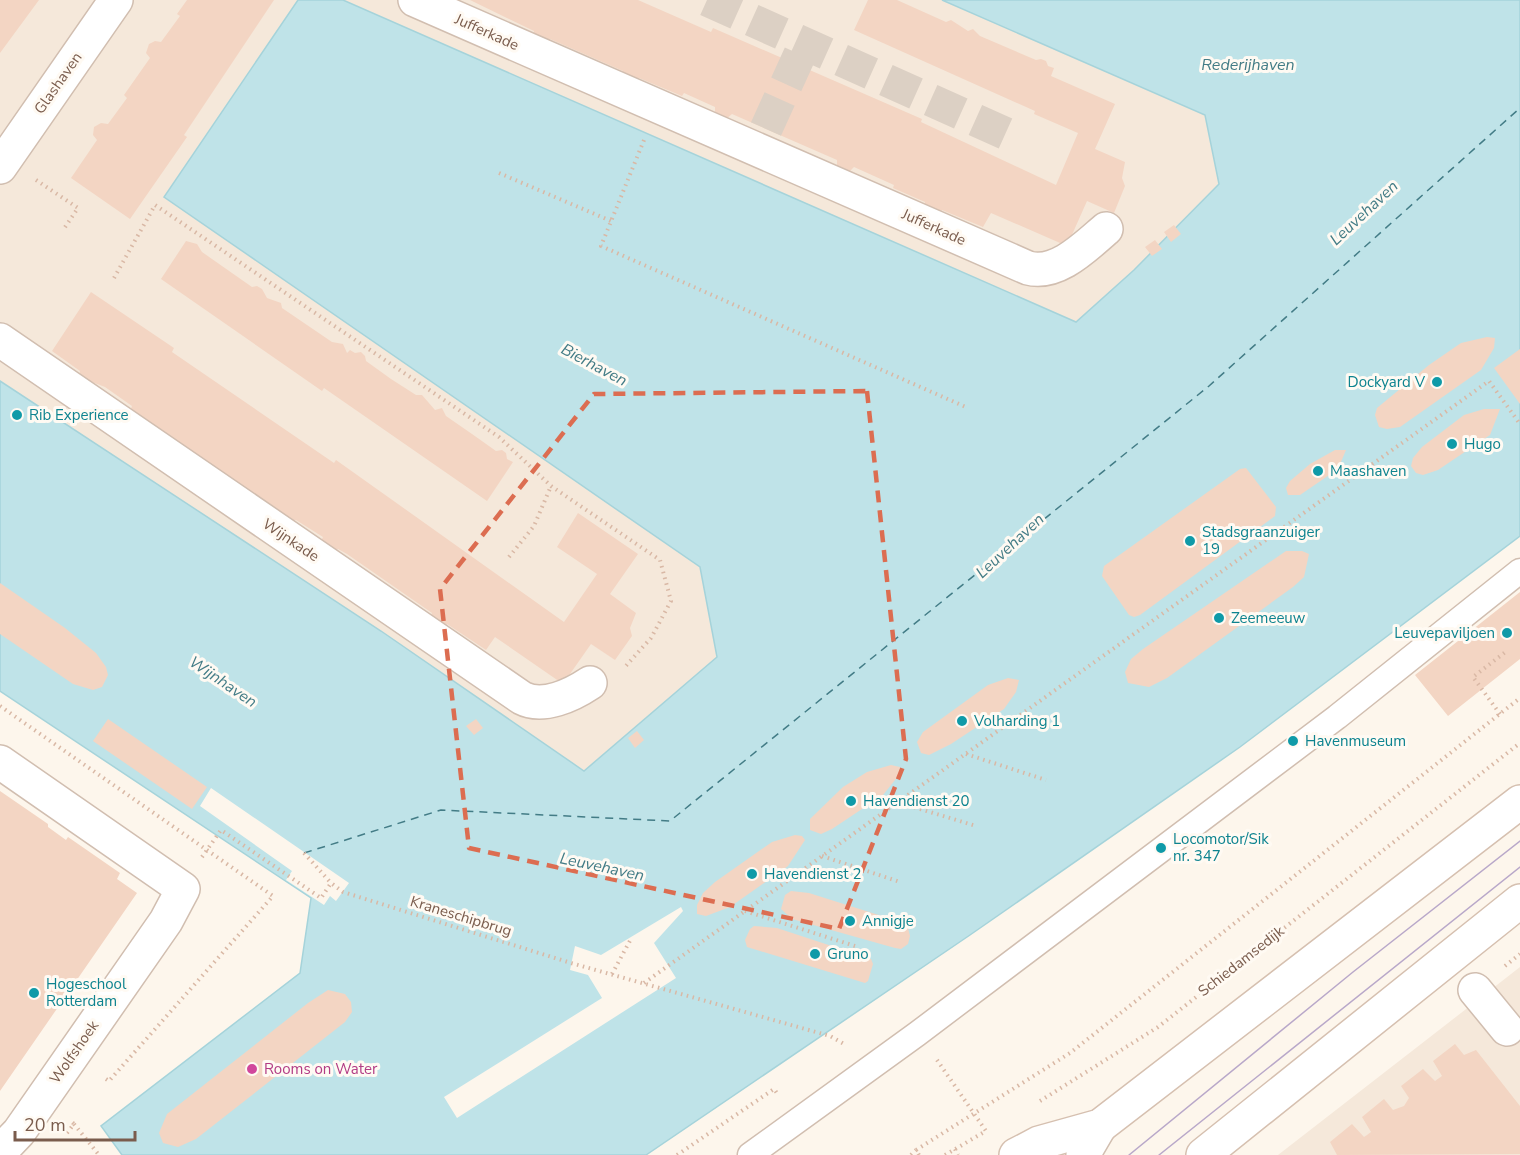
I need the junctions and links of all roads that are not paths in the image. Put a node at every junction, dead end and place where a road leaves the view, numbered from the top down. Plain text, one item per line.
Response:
1 (116, 0) edge
2 (415, 0) edge
3 (3, 163) edge
4 (1107, 229) dead end
5 (0, 340) edge
6 (1520, 571) edge
7 (590, 683) road end
8 (0, 762) edge
9 (1520, 801) edge
10 (1520, 901) edge
11 (1475, 990) dead end
12 (1507, 1029) dead end
13 (1100, 1126) junction
14 (0, 1152) edge
15 (750, 1155) edge
16 (1016, 1155) edge
17 (1083, 1155) edge
18 (1203, 1155) edge

1 - 3 street, Glashaven
2 - 4 street, Jufferkade
5 - 7 street, Wijnkade
6 - 15 lane
8 - 14 street, Wolfshoek
9 - 13 street
10 - 18 street
11 - 12 street
13 - 16 street
13 - 17 street

